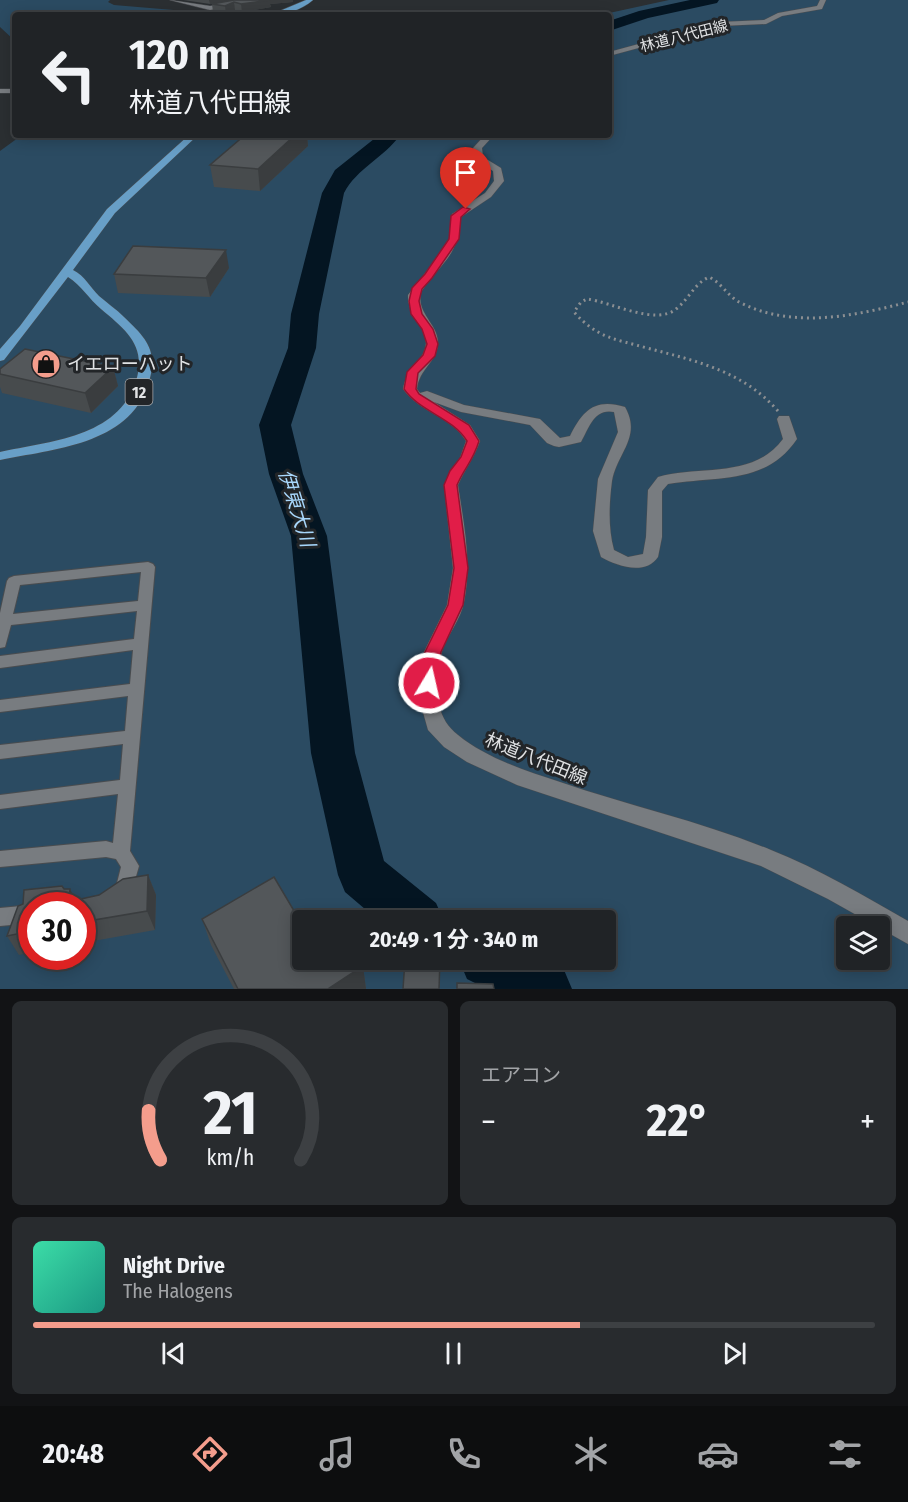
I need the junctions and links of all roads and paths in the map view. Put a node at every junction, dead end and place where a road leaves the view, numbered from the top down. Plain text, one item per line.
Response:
1 (173, 0) edge
2 (257, 0) edge
3 (310, 0) edge
4 (823, 0) edge
5 (282, 12) edge
6 (612, 53) edge
7 (191, 138) edge
8 (487, 138) edge
9 (66, 271) junction
10 (908, 302) edge
11 (0, 357) edge
12 (410, 389) junction
13 (784, 419) joint
14 (0, 456) edge
15 (144, 605) junction
16 (5, 620) junction
17 (0, 643) edge
18 (141, 644) junction
19 (0, 662) edge
20 (136, 689) junction
21 (0, 706) edge
22 (132, 737) junction
23 (0, 752) edge
24 (128, 786) junction
25 (0, 802) edge
26 (121, 853) junction
27 (0, 859) edge
28 (109, 901) edge
29 (18, 915) edge
30 (0, 917) edge
31 (908, 933) edge

1 - 2 street
3 - 5 main road
4 - 6 street, 林道八代田線
7 - 9 main road
8 - 12 street
9 - 11 main road
9 - 14 main road, 12
10 - 13 path
12 - 13 street
12 - 31 street, 林道八代田線
15 - 16 lane
15 - 16 lane
15 - 18 lane
16 - 17 lane
18 - 19 lane
18 - 20 lane
20 - 21 lane
20 - 22 lane
22 - 23 lane
22 - 24 lane
24 - 25 lane
24 - 26 lane
26 - 27 lane
26 - 28 lane
29 - 30 lane

